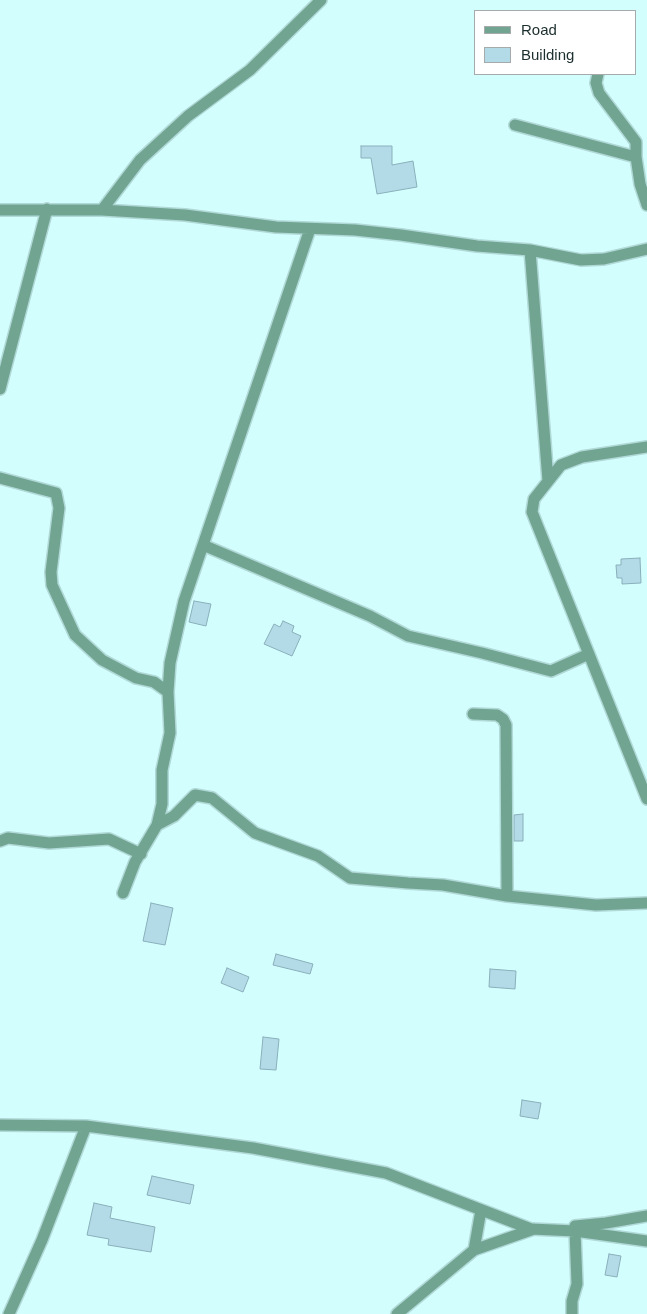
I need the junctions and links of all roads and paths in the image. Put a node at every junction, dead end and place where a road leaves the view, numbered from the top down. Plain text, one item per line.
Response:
1 (321, 0) edge
2 (598, 75) edge
3 (515, 125) dead end
4 (636, 157) junction
5 (647, 206) edge
6 (48, 209) junction
7 (0, 210) edge
8 (102, 210) junction
9 (310, 229) junction
10 (647, 249) edge
11 (530, 250) junction
12 (0, 389) edge
13 (647, 447) edge
14 (0, 478) edge
15 (548, 481) junction
16 (203, 545) junction
17 (589, 654) junction
18 (168, 692) junction
19 (473, 714) dead end
20 (647, 799) edge
21 (162, 804) junction
22 (174, 816) junction
23 (157, 825) junction
24 (0, 841) edge
25 (141, 854) junction
26 (123, 893) dead end
27 (507, 896) junction
28 (647, 903) edge
29 (0, 1124) edge
30 (86, 1126) junction
31 (481, 1210) junction
32 (647, 1216) edge
33 (531, 1230) junction
34 (575, 1231) junction
35 (647, 1241) edge
36 (474, 1250) junction
37 (9, 1314) edge
38 (397, 1314) edge
39 (572, 1314) edge

1 - 8 street
2 - 4 street
3 - 4 street
4 - 5 street
6 - 7 street
6 - 8 street
6 - 12 street
8 - 9 street
9 - 11 street
9 - 16 street
10 - 11 street
11 - 15 street
13 - 15 street
14 - 18 street
15 - 17 street
16 - 17 street
16 - 18 street
17 - 20 street
18 - 21 street
19 - 27 street
21 - 22 street
21 - 23 street
22 - 23 street
22 - 27 street
23 - 25 street
24 - 25 street
25 - 26 street
27 - 28 street
29 - 30 street
30 - 31 street
30 - 37 street
31 - 33 street
31 - 36 street
32 - 33 street
33 - 34 street
33 - 36 street
34 - 35 street
34 - 39 street
36 - 38 street

